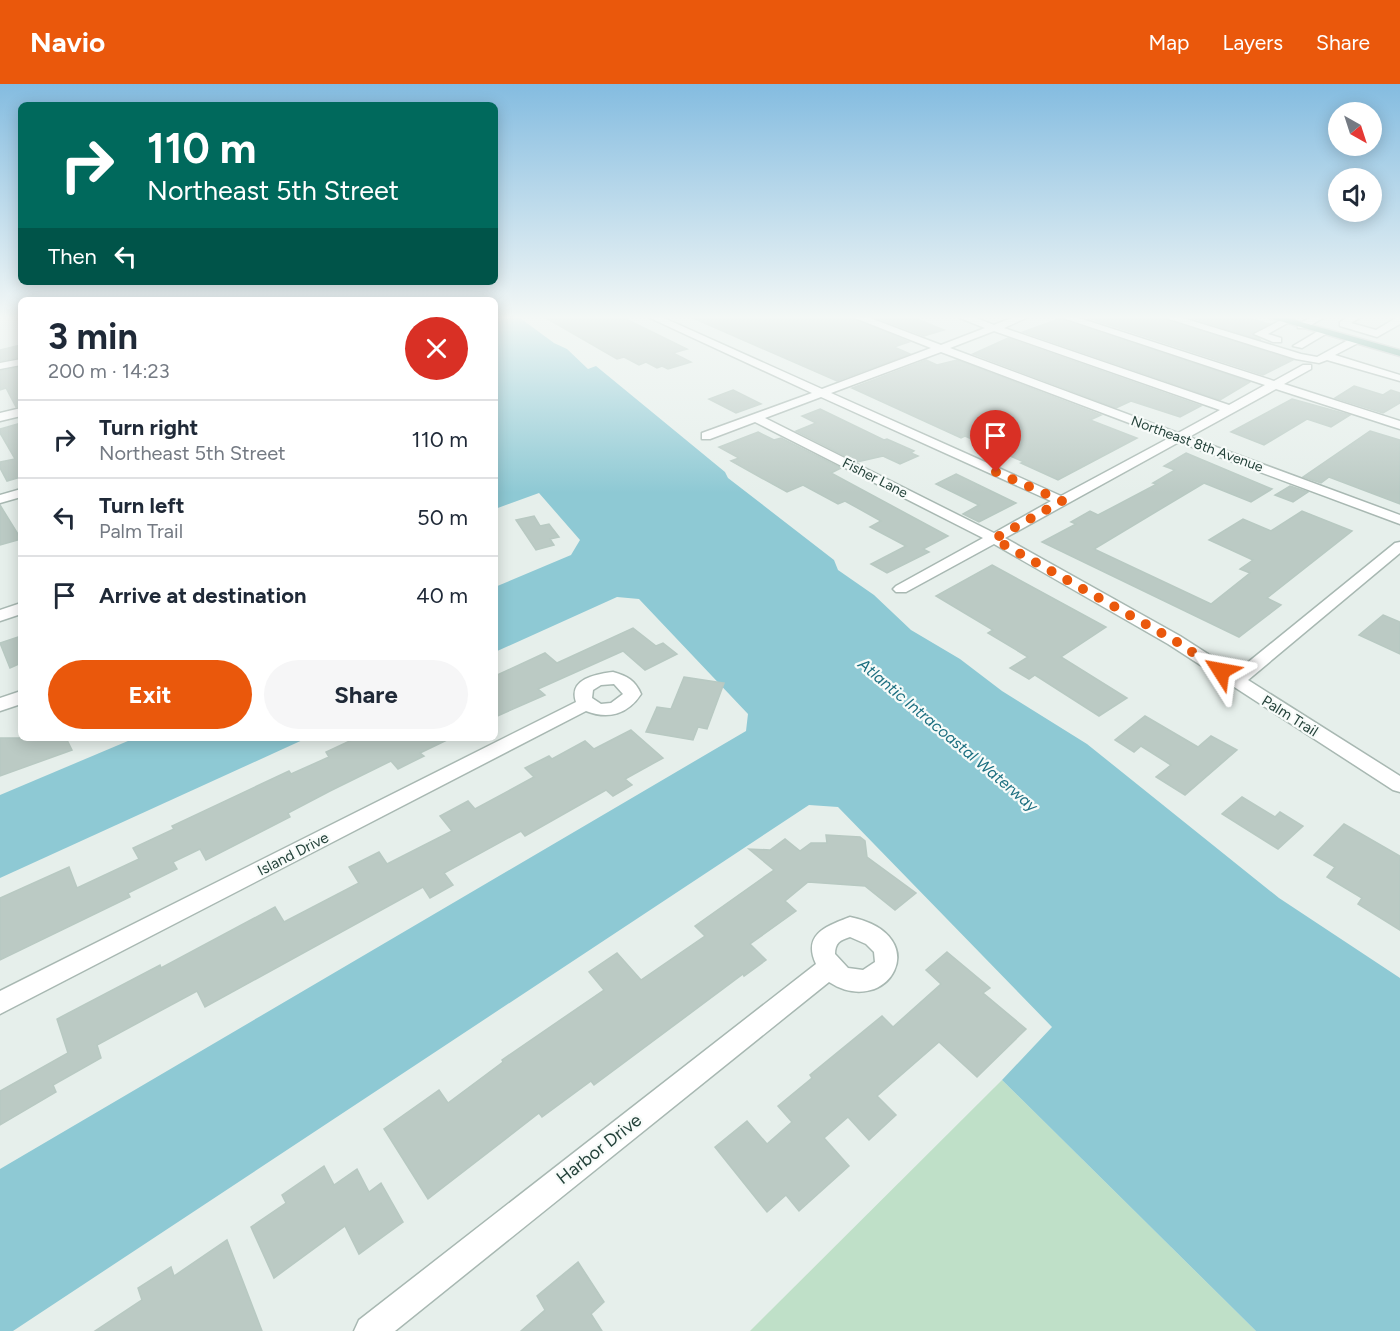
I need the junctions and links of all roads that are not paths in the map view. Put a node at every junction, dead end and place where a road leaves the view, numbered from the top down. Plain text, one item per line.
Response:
1 (782, 376) edge
2 (868, 376) edge
3 (1015, 376) edge
4 (1135, 376) edge
5 (1250, 376) edge
6 (1289, 376) edge
7 (1275, 384) junction
8 (821, 394) junction
9 (1230, 409) junction
10 (18, 413) edge
11 (0, 417) edge
12 (756, 418) junction
13 (1400, 424) edge
14 (706, 436) dead end
15 (1179, 437) junction
16 (18, 494) edge
17 (0, 499) edge
18 (1062, 501) junction
19 (1400, 520) edge
20 (994, 539) junction
21 (1400, 546) edge
22 (901, 589) dead end
23 (18, 609) edge
24 (0, 616) edge
25 (1236, 681) junction
26 (18, 698) edge
27 (586, 704) dead end
28 (0, 705) edge
29 (1398, 782) edge
30 (829, 968) dead end
31 (0, 1003) edge
32 (370, 1331) edge

1 - 8 street
2 - 8 street
3 - 15 street, Northeast 8th Avenue
4 - 9 street
5 - 7 street
6 - 7 street
7 - 9 street
7 - 13 street
8 - 12 street
8 - 18 street
9 - 15 street
10 - 11 street
12 - 14 street
12 - 20 street, Fisher Lane
15 - 18 street
15 - 19 street, Northeast 8th Avenue
16 - 17 street
18 - 20 street
20 - 22 street
20 - 25 street, Palm Trail
21 - 25 street
23 - 24 street
25 - 29 street, Palm Trail
26 - 28 street
27 - 31 street, Island Drive
30 - 32 street, Harbor Drive

